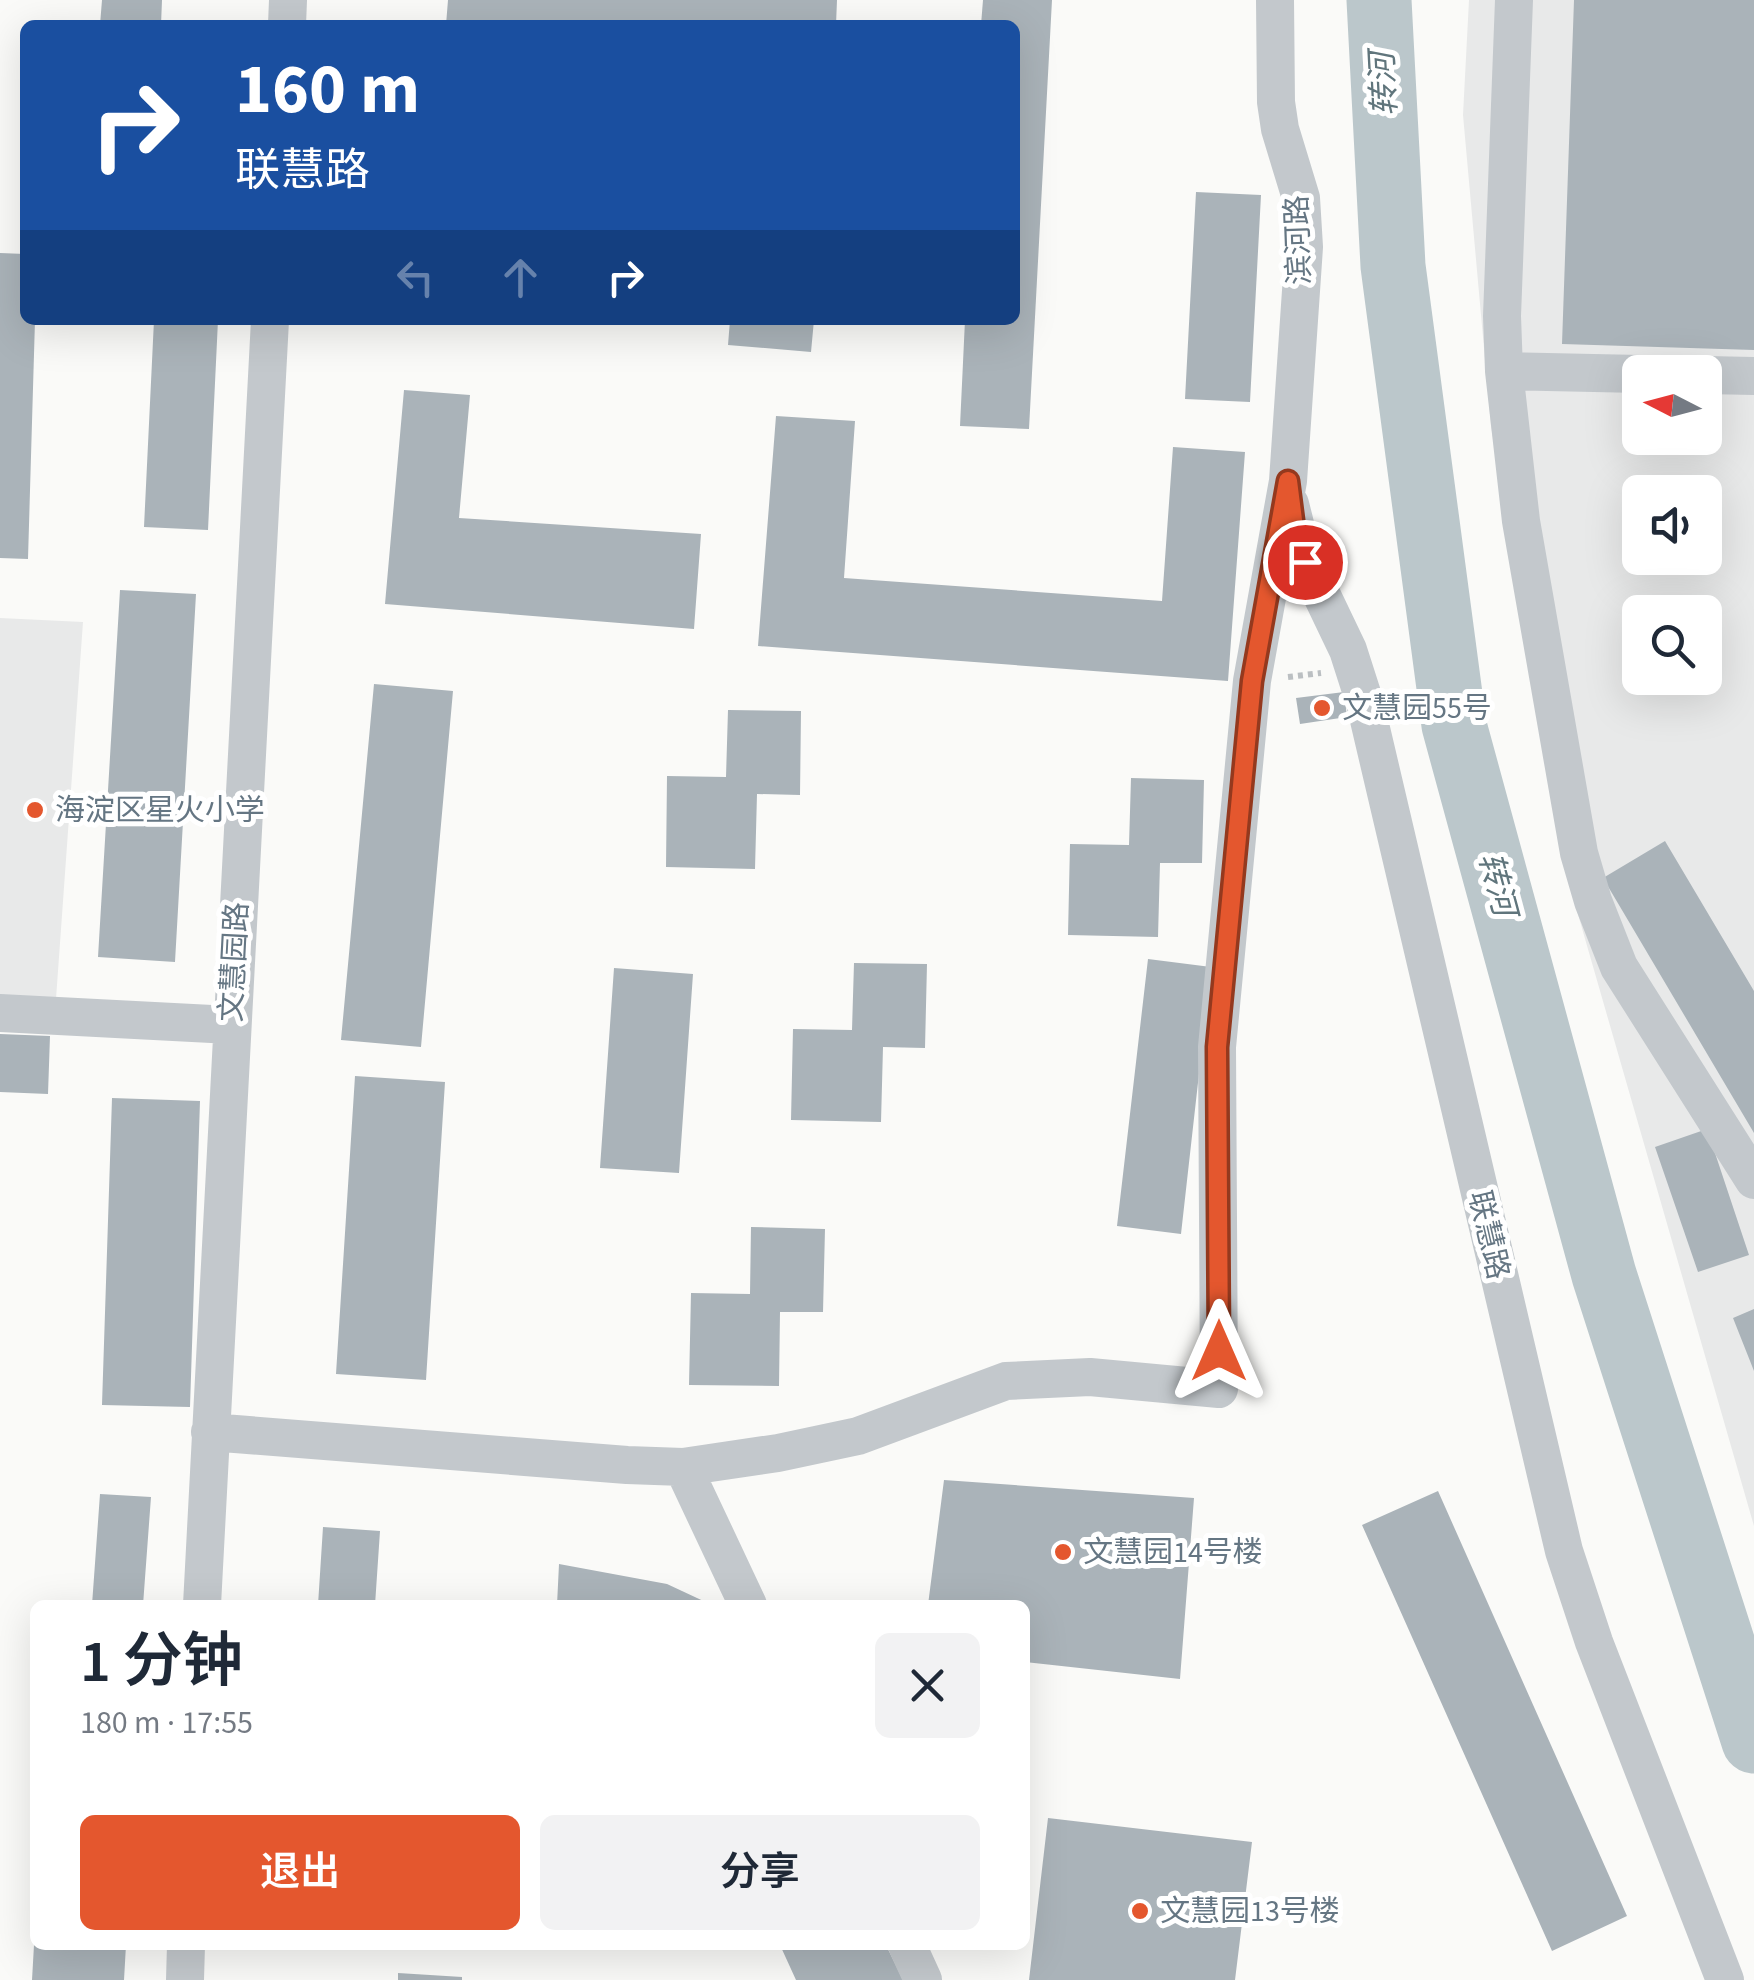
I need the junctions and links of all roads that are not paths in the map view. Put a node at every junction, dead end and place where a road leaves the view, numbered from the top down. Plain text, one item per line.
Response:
1 (1274, 0) edge
2 (1514, 0) edge
3 (270, 325) edge
4 (1504, 371) junction
5 (1622, 374) edge
6 (1722, 375) edge
7 (1754, 376) edge
8 (1288, 481) junction
9 (0, 1013) edge
10 (231, 1025) junction
11 (1754, 1180) edge
12 (210, 1432) junction
13 (683, 1466) junction
14 (202, 1600) edge
15 (746, 1600) edge
16 (909, 1950) edge
17 (923, 1980) edge
18 (1725, 1980) edge

1 - 8 street, 滨河路
2 - 4 street
3 - 10 street, 文慧园路
4 - 5 street
4 - 11 street
6 - 7 street
8 - 13 street
8 - 18 street, 联慧路
9 - 10 street
10 - 12 street, 文慧园路
12 - 13 street
12 - 14 street, 文慧园路
13 - 15 street
16 - 17 street

